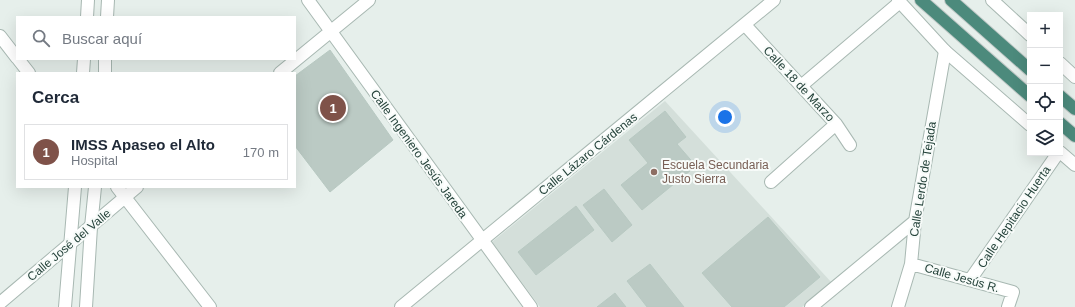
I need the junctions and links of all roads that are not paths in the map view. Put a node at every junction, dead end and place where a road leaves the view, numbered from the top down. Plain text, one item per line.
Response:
1 (88, 0) edge
2 (108, 0) edge
3 (308, 0) edge
4 (369, 0) edge
5 (774, 0) edge
6 (920, 0) edge
7 (951, 0) edge
8 (992, 0) edge
9 (899, 1) edge
10 (87, 16) edge
11 (107, 16) edge
12 (745, 25) junction
13 (331, 32) junction
14 (1027, 32) edge
15 (0, 36) edge
16 (945, 50) junction
17 (16, 57) edge
18 (19, 60) edge
19 (84, 60) edge
20 (105, 60) edge
21 (1063, 66) edge
22 (1027, 67) edge
23 (28, 72) edge
24 (83, 72) edge
25 (105, 72) edge
26 (281, 72) edge
27 (1075, 76) edge
28 (801, 86) junction
29 (1027, 93) edge
30 (1063, 99) edge
31 (1075, 109) edge
32 (1027, 122) edge
33 (836, 124) junction
34 (1063, 126) edge
35 (1075, 136) edge
36 (850, 145) dead end
37 (1063, 155) edge
38 (1056, 156) edge
39 (1075, 165) edge
40 (771, 182) dead end
41 (75, 188) edge
42 (95, 188) edge
43 (118, 188) edge
44 (136, 188) edge
45 (124, 197) junction
46 (915, 221) junction
47 (91, 227) junction
48 (482, 241) junction
49 (69, 245) junction
50 (911, 264) junction
51 (970, 280) junction
52 (0, 303) edge
53 (65, 307) edge
54 (86, 307) edge
55 (210, 307) edge
56 (401, 307) edge
57 (531, 307) edge
58 (811, 307) edge
59 (898, 307) edge
60 (1008, 307) edge

1 - 10 street
2 - 11 street
3 - 13 street, Calle Ingeniero Jesús Jareda
4 - 13 street
5 - 12 street, Calle Lázaro Cárdenas
6 - 29 highway
7 - 22 highway
8 - 14 street
9 - 16 street
9 - 28 street
12 - 28 street, Calle 18 de Marzo
12 - 48 street, Calle Lázaro Cárdenas
13 - 26 street
13 - 48 street, Calle Ingeniero Jesús Jareda
15 - 17 street
16 - 32 street
16 - 46 street, Calle Lerdo de Tejada
18 - 23 street
19 - 24 street
20 - 25 street
21 - 27 street
28 - 33 street, Calle 18 de Marzo
30 - 31 highway
33 - 36 street, Calle 18 de Marzo
33 - 40 street
34 - 35 highway
37 - 39 street
38 - 51 street, Calle Hepitacio Huerta
41 - 49 street
42 - 47 street
43 - 45 street
44 - 45 street, Calle José del Valle
45 - 47 street, Calle José del Valle
45 - 55 street
46 - 50 street, Calle Lerdo de Tejada
46 - 58 street
47 - 49 street, Calle José del Valle
47 - 54 street
48 - 56 street, Calle Lázaro Cárdenas
48 - 57 street, Calle Ingeniero Jesús Jareda
49 - 52 street, Calle José del Valle
49 - 53 street
50 - 51 street, Calle Jesús R.
50 - 59 street, Calle Lerdo de Tejada
51 - 60 street, Calle Jesús R.

